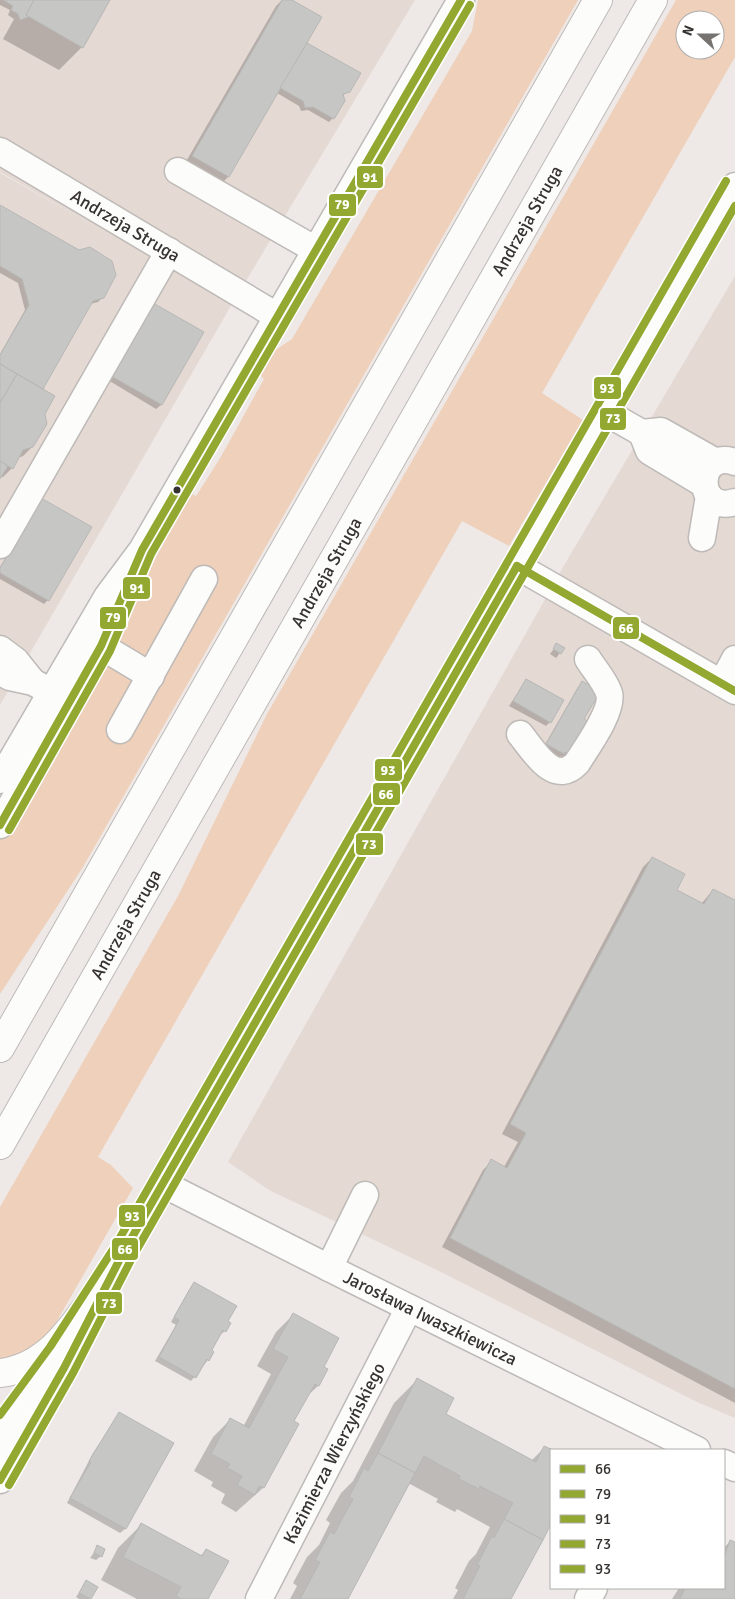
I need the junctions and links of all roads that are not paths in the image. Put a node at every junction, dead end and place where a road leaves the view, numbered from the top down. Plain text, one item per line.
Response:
1 (461, 0) edge
2 (598, 0) edge
3 (653, 0) edge
4 (0, 151) edge
5 (178, 171) dead end
6 (735, 186) edge
7 (316, 250) junction
8 (169, 251) junction
9 (277, 316) junction
10 (605, 412) junction
11 (724, 479) edge
12 (0, 545) edge
13 (142, 550) junction
14 (517, 566) junction
15 (204, 579) dead end
16 (101, 646) junction
17 (0, 649) edge
18 (588, 659) dead end
19 (735, 659) edge
20 (0, 672) edge
21 (151, 676) junction
22 (728, 687) edge
23 (51, 692) junction
24 (120, 730) dead end
25 (520, 734) dead end
26 (0, 780) edge
27 (0, 825) edge
28 (0, 1048) edge
29 (36, 1082) junction
30 (0, 1145) edge
31 (0, 1155) edge
32 (163, 1184) junction
33 (365, 1195) dead end
34 (123, 1253) junction
35 (329, 1268) junction
36 (94, 1297) junction
37 (409, 1308) junction
38 (0, 1373) edge
39 (1, 1428) edge
40 (664, 1443) edge
41 (692, 1449) edge
42 (0, 1467) edge
43 (0, 1480) edge
44 (259, 1599) edge

1 - 7 street
2 - 28 main road
3 - 29 main road, Andrzeja Struga
4 - 8 street, Andrzeja Struga
5 - 7 street
6 - 10 street
7 - 9 street
8 - 9 street, Andrzeja Struga
8 - 12 street
9 - 13 street
10 - 11 street
10 - 14 street
13 - 16 street
13 - 23 street
14 - 22 street
14 - 32 street
15 - 21 street
16 - 21 street
16 - 23 street
17 - 23 street
18 - 25 street
19 - 22 street
20 - 23 street
21 - 24 street
23 - 26 street
23 - 27 street
29 - 30 main road, Andrzeja Struga
29 - 31 main road
32 - 34 street
32 - 35 street, Jarosława Iwaszkiewicza
33 - 35 street
34 - 36 street
34 - 43 street
35 - 37 street, Jarosława Iwaszkiewicza
36 - 38 main road
36 - 39 street
37 - 40 street, Jarosława Iwaszkiewicza
37 - 44 street, Kazimierza Wierzyńskiego
39 - 42 main road
40 - 41 street, Jarosława Iwaszkiewicza

